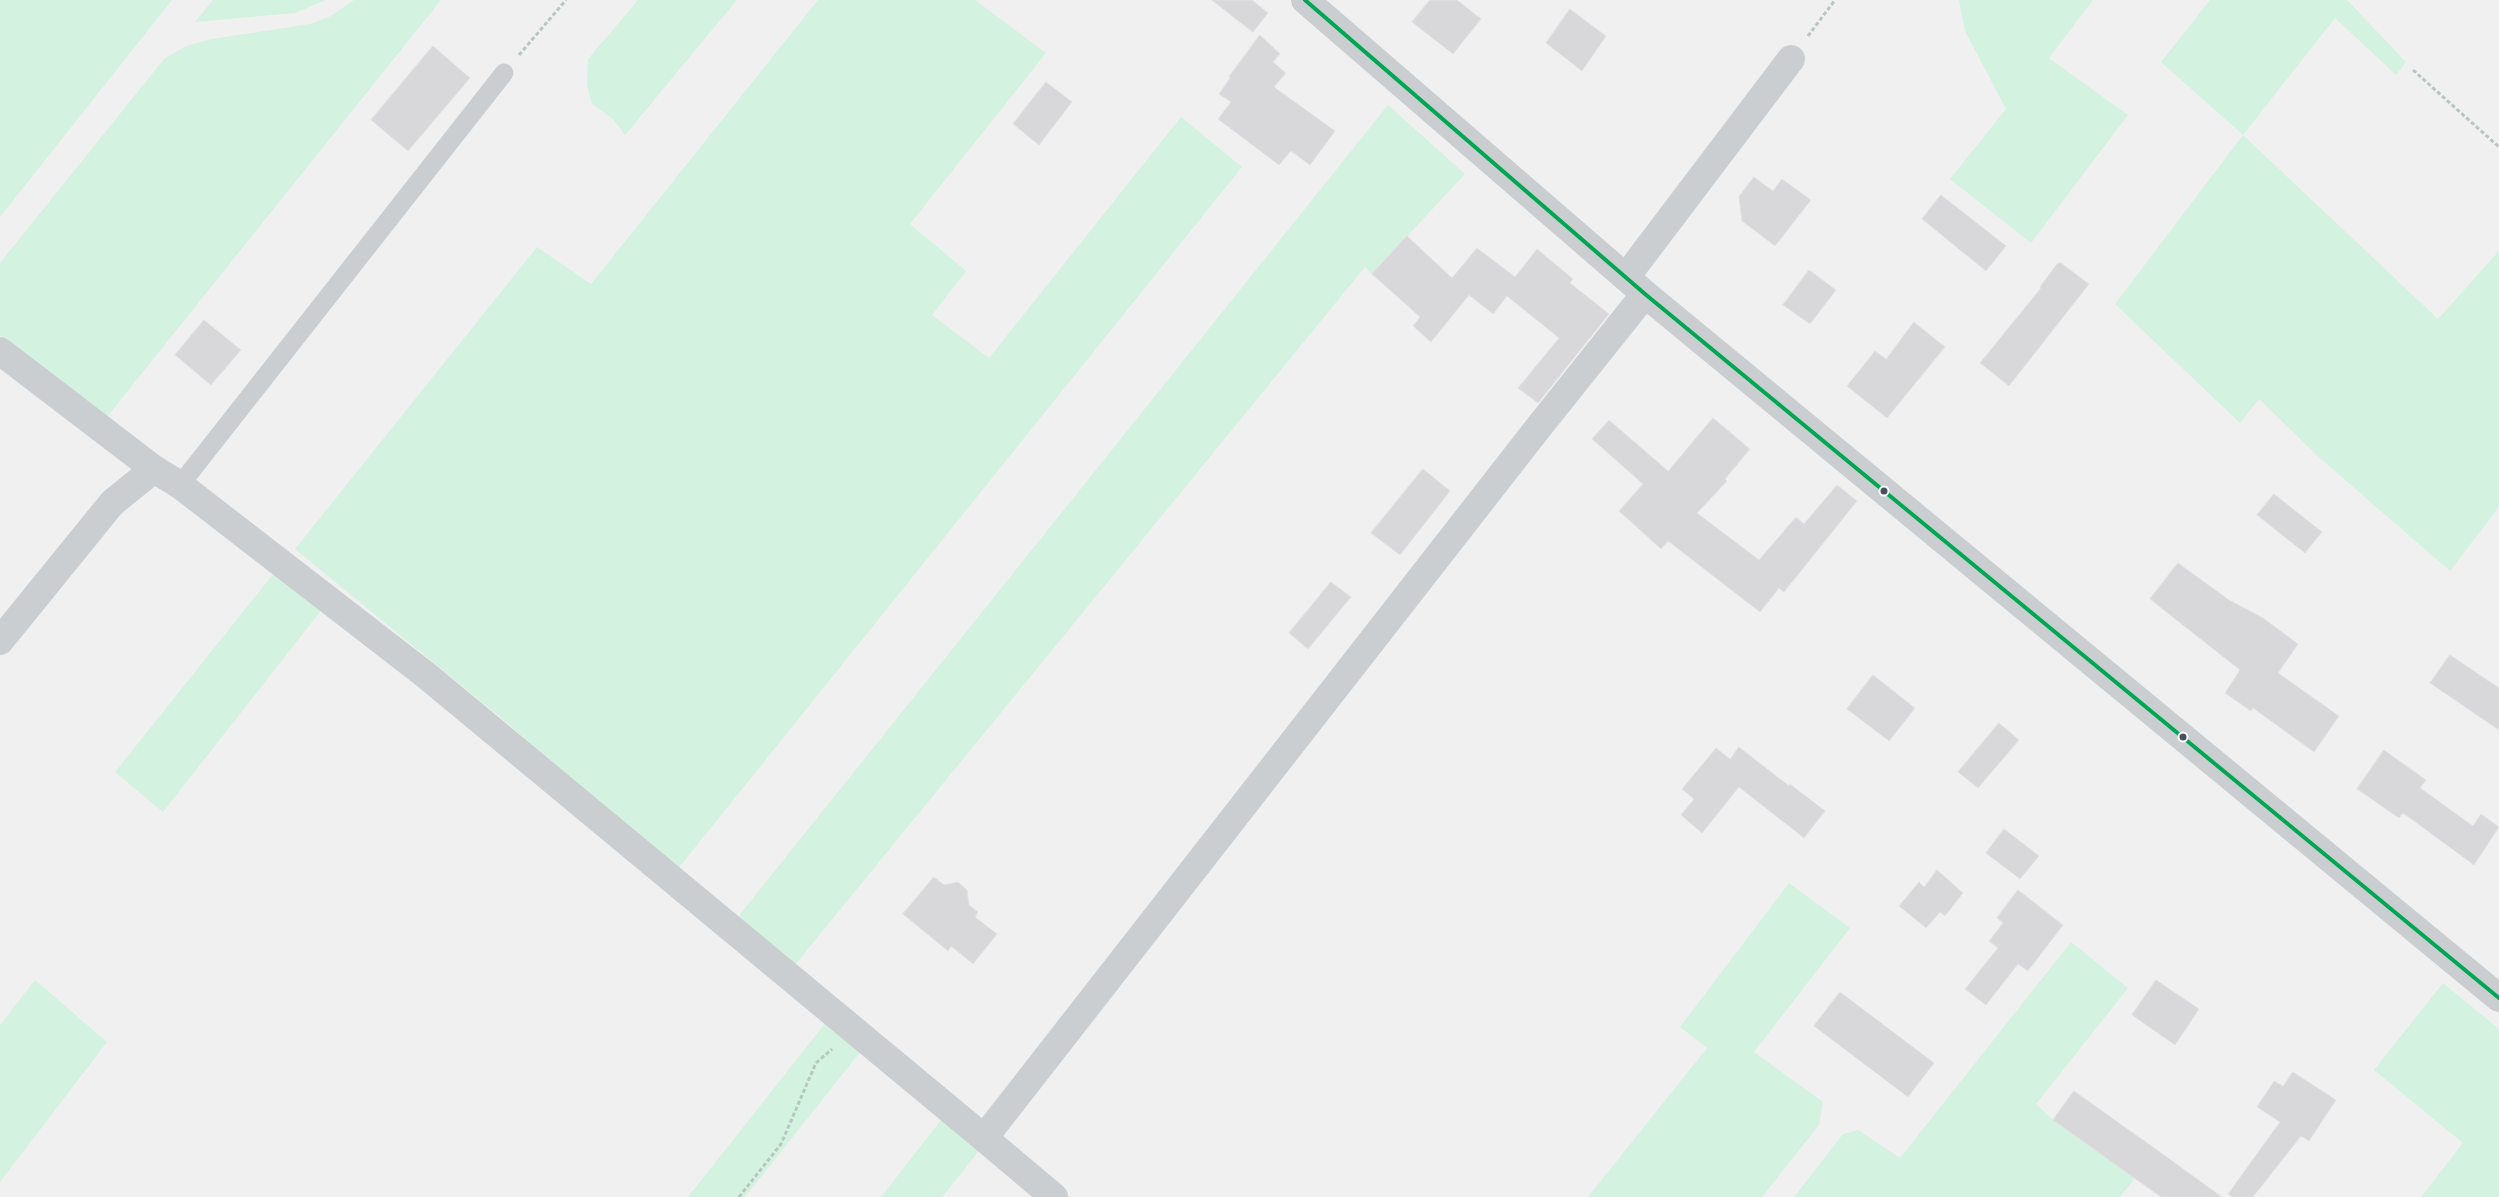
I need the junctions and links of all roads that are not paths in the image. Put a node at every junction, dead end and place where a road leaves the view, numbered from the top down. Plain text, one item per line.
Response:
1 (1305, 0) edge
2 (1791, 59) road end
3 (504, 73) road end
4 (1635, 286) junction
5 (0, 352) edge
6 (154, 469) junction
7 (180, 485) junction
8 (0, 641) edge
9 (2499, 998) edge
10 (984, 1138) junction
11 (1054, 1197) edge

1 - 4 street
2 - 4 street
3 - 7 lane
4 - 9 street
4 - 10 street
5 - 6 street
6 - 7 street
6 - 8 street
7 - 10 street
10 - 11 street

